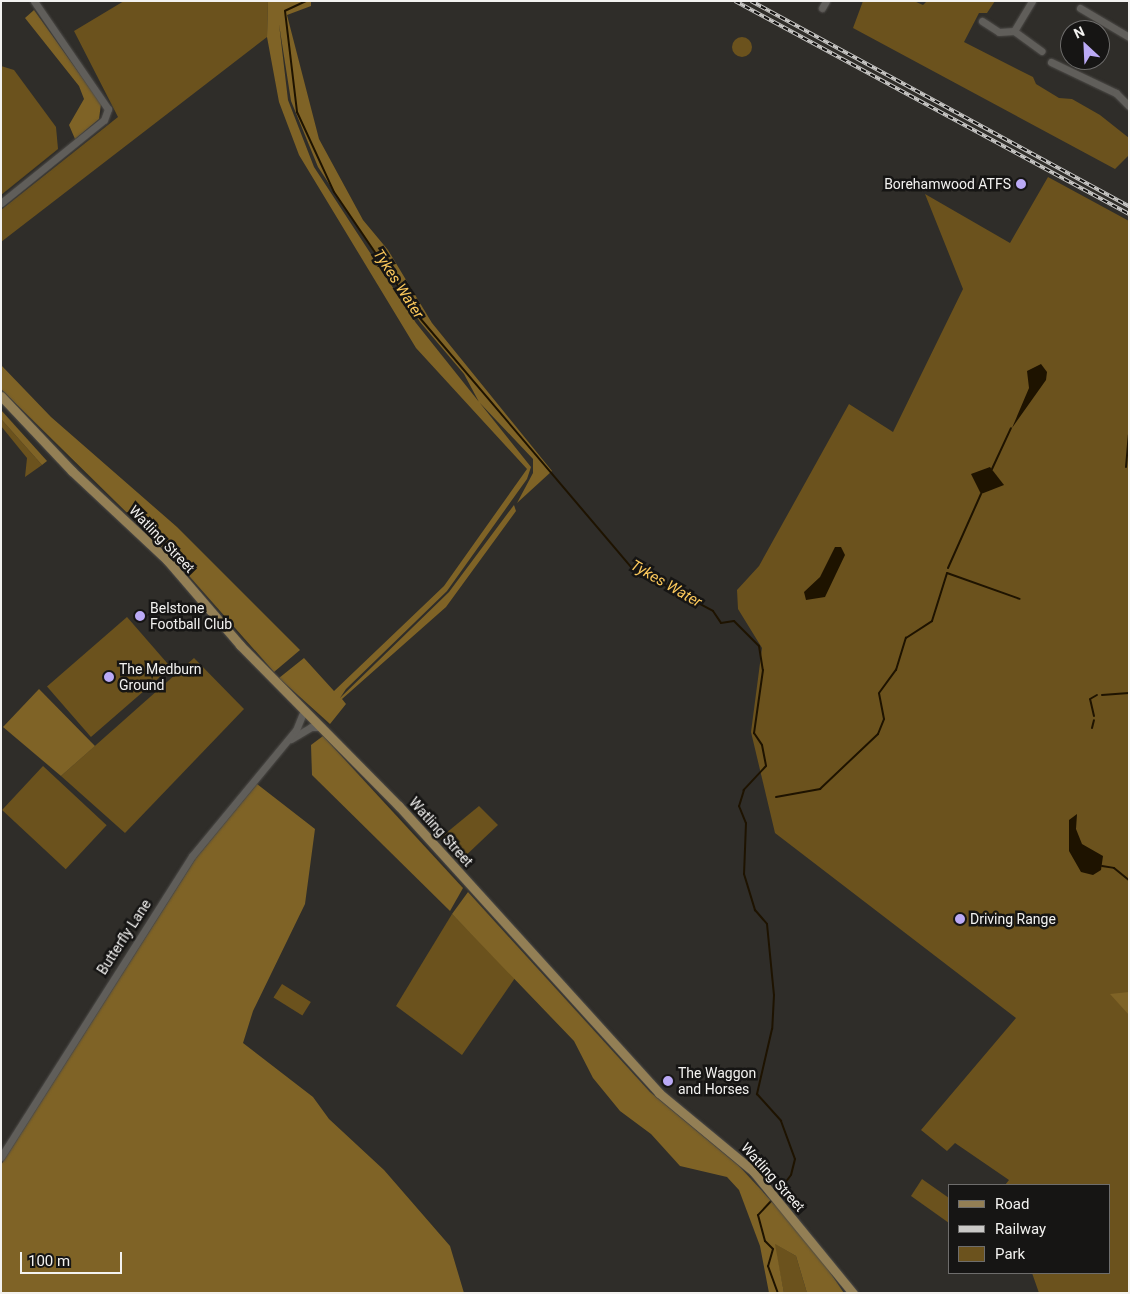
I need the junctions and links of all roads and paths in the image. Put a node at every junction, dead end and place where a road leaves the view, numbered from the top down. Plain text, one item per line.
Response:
1 (34, 1) edge
2 (1032, 1) edge
3 (1080, 8) dead end
4 (982, 21) dead end
5 (1014, 31) junction
6 (1129, 37) edge
7 (1042, 51) dead end
8 (1051, 62) dead end
9 (1129, 106) edge
10 (1, 203) edge
11 (1, 396) edge
12 (304, 710) junction
13 (301, 721) junction
14 (322, 727) junction
15 (308, 728) junction
16 (285, 744) junction
17 (1, 1157) edge
18 (853, 1293) edge

1 - 10 street
2 - 5 street
3 - 6 street
4 - 5 street
5 - 7 street
8 - 9 street
11 - 12 main road, Watling Street
12 - 13 street, Butterfly Lane
12 - 14 main road, Watling Street
13 - 15 street
13 - 16 street, Butterfly Lane
14 - 15 street
14 - 18 main road, Watling Street
15 - 16 street, Butterfly Lane
16 - 17 street, Butterfly Lane

